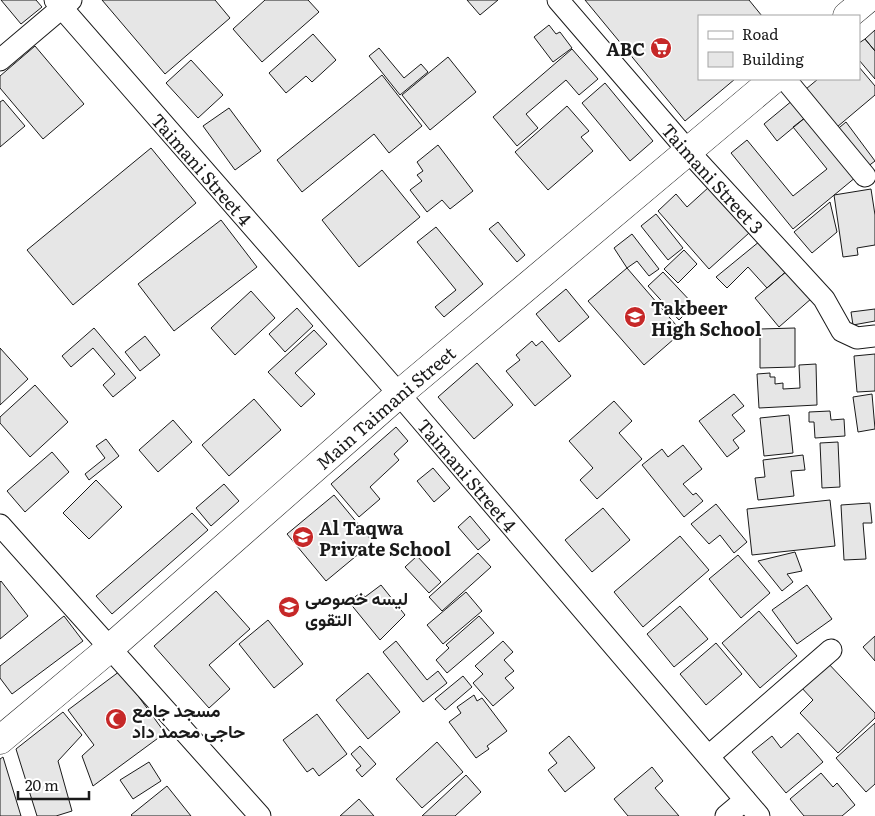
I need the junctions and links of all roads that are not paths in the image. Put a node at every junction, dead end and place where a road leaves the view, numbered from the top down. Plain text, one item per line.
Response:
1 (558, 0) edge
2 (866, 0) edge
3 (62, 3) edge
4 (848, 15) edge
5 (0, 60) edge
6 (773, 80) edge
7 (786, 80) edge
8 (689, 152) junction
9 (865, 176) dead end
10 (875, 336) edge
11 (399, 394) junction
12 (0, 526) edge
13 (110, 648) junction
14 (831, 650) dead end
15 (0, 740) edge
16 (710, 755) junction
17 (746, 800) junction
18 (260, 816) edge
19 (726, 816) edge
20 (759, 816) edge

1 - 8 street, Taimani Street 3
2 - 4 main road
3 - 5 street
3 - 11 street, Taimani Street 4
6 - 8 main road, Main Taimani Street
7 - 9 street
8 - 10 street, Taimani Street 3
8 - 11 main road, Main Taimani Street
11 - 13 main road, Main Taimani Street
11 - 16 street, Taimani Street 4
12 - 13 street
13 - 15 main road, Main Taimani Street
13 - 18 street
14 - 16 street
16 - 17 street, Taimani Street 4
17 - 19 street
17 - 20 street, Taimani Street 4

